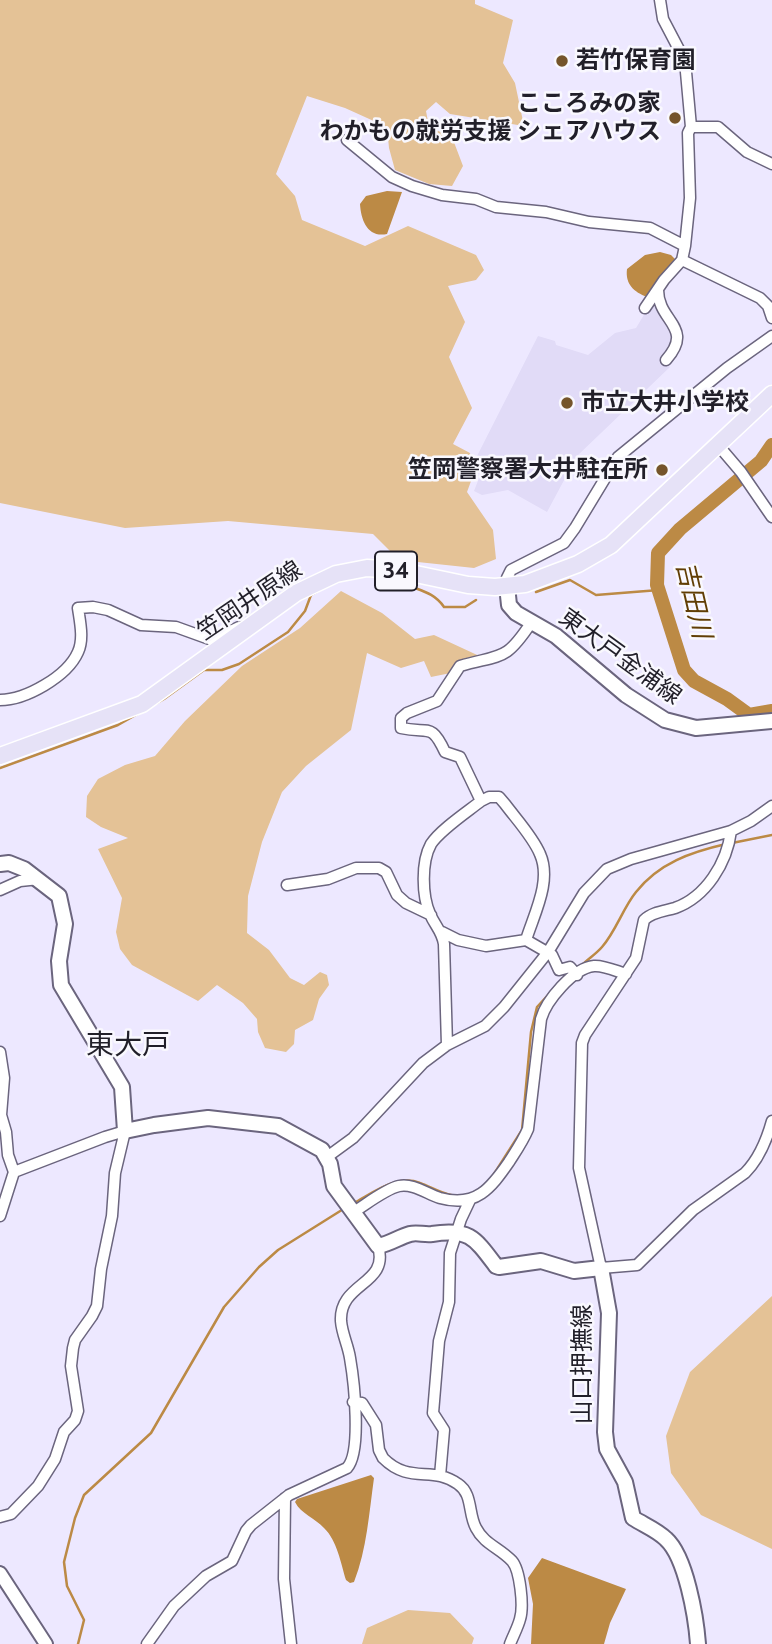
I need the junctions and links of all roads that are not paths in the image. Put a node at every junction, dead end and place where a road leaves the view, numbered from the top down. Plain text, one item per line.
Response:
1 (660, 0) edge
2 (691, 127) junction
3 (347, 140) dead end
4 (772, 164) edge
5 (685, 246) junction
6 (682, 260) junction
7 (657, 290) junction
8 (645, 308) dead end
9 (772, 318) edge
10 (772, 335) edge
11 (666, 360) dead end
12 (772, 394) edge
13 (718, 445) junction
14 (772, 517) edge
15 (507, 586) junction
16 (531, 622) junction
17 (250, 626) junction
18 (0, 700) edge
19 (772, 721) edge
20 (0, 757) edge
21 (481, 801) junction
22 (772, 806) edge
23 (729, 839) junction
24 (0, 864) edge
25 (40, 879) junction
26 (287, 886) dead end
27 (0, 891) edge
28 (430, 915) junction
29 (442, 932) junction
30 (526, 940) junction
31 (548, 953) junction
32 (575, 973) junction
33 (626, 974) junction
34 (447, 1045) junction
35 (0, 1052) edge
36 (772, 1121) edge
37 (125, 1131) junction
38 (4, 1155) edge
39 (327, 1157) junction
40 (14, 1172) junction
41 (470, 1200) junction
42 (349, 1209) junction
43 (0, 1216) edge
44 (457, 1232) junction
45 (378, 1246) junction
46 (601, 1268) junction
47 (353, 1402) junction
48 (440, 1476) junction
49 (285, 1498) junction
50 (0, 1517) edge
51 (0, 1573) edge
52 (46, 1644) edge
53 (147, 1644) edge
54 (292, 1644) edge
55 (510, 1644) edge
56 (698, 1644) edge

1 - 2 street
2 - 4 street
2 - 5 street
3 - 5 street
5 - 6 street
6 - 7 street
6 - 9 street
7 - 8 street
7 - 11 street
10 - 15 street
12 - 13 main road, 笠岡井原線 / 34
13 - 14 street
13 - 15 main road, 笠岡井原線 / 34
15 - 16 main road, 東大戸金浦線
15 - 17 main road, 笠岡井原線 / 34
16 - 19 main road, 東大戸金浦線
16 - 21 street
17 - 18 street
17 - 20 main road, 笠岡井原線 / 34
21 - 28 street
21 - 30 street
22 - 23 street
23 - 31 street
23 - 33 street
24 - 25 main road
25 - 27 street
25 - 37 main road
26 - 28 street
28 - 29 street
29 - 30 street
29 - 34 street
30 - 31 street
31 - 32 street
31 - 34 street
32 - 33 street
32 - 41 street
33 - 46 street
34 - 39 street
35 - 38 street
36 - 46 street
37 - 39 main road
37 - 40 street
37 - 50 street
38 - 40 street
39 - 42 main road
40 - 43 street
41 - 42 street
41 - 44 street
42 - 45 main road
44 - 45 main road
44 - 46 main road, 山口押撫線
44 - 48 street
45 - 47 street
46 - 56 main road, 山口押撫線
47 - 48 street
47 - 49 street
48 - 55 street
49 - 53 street
49 - 54 street
51 - 52 street

